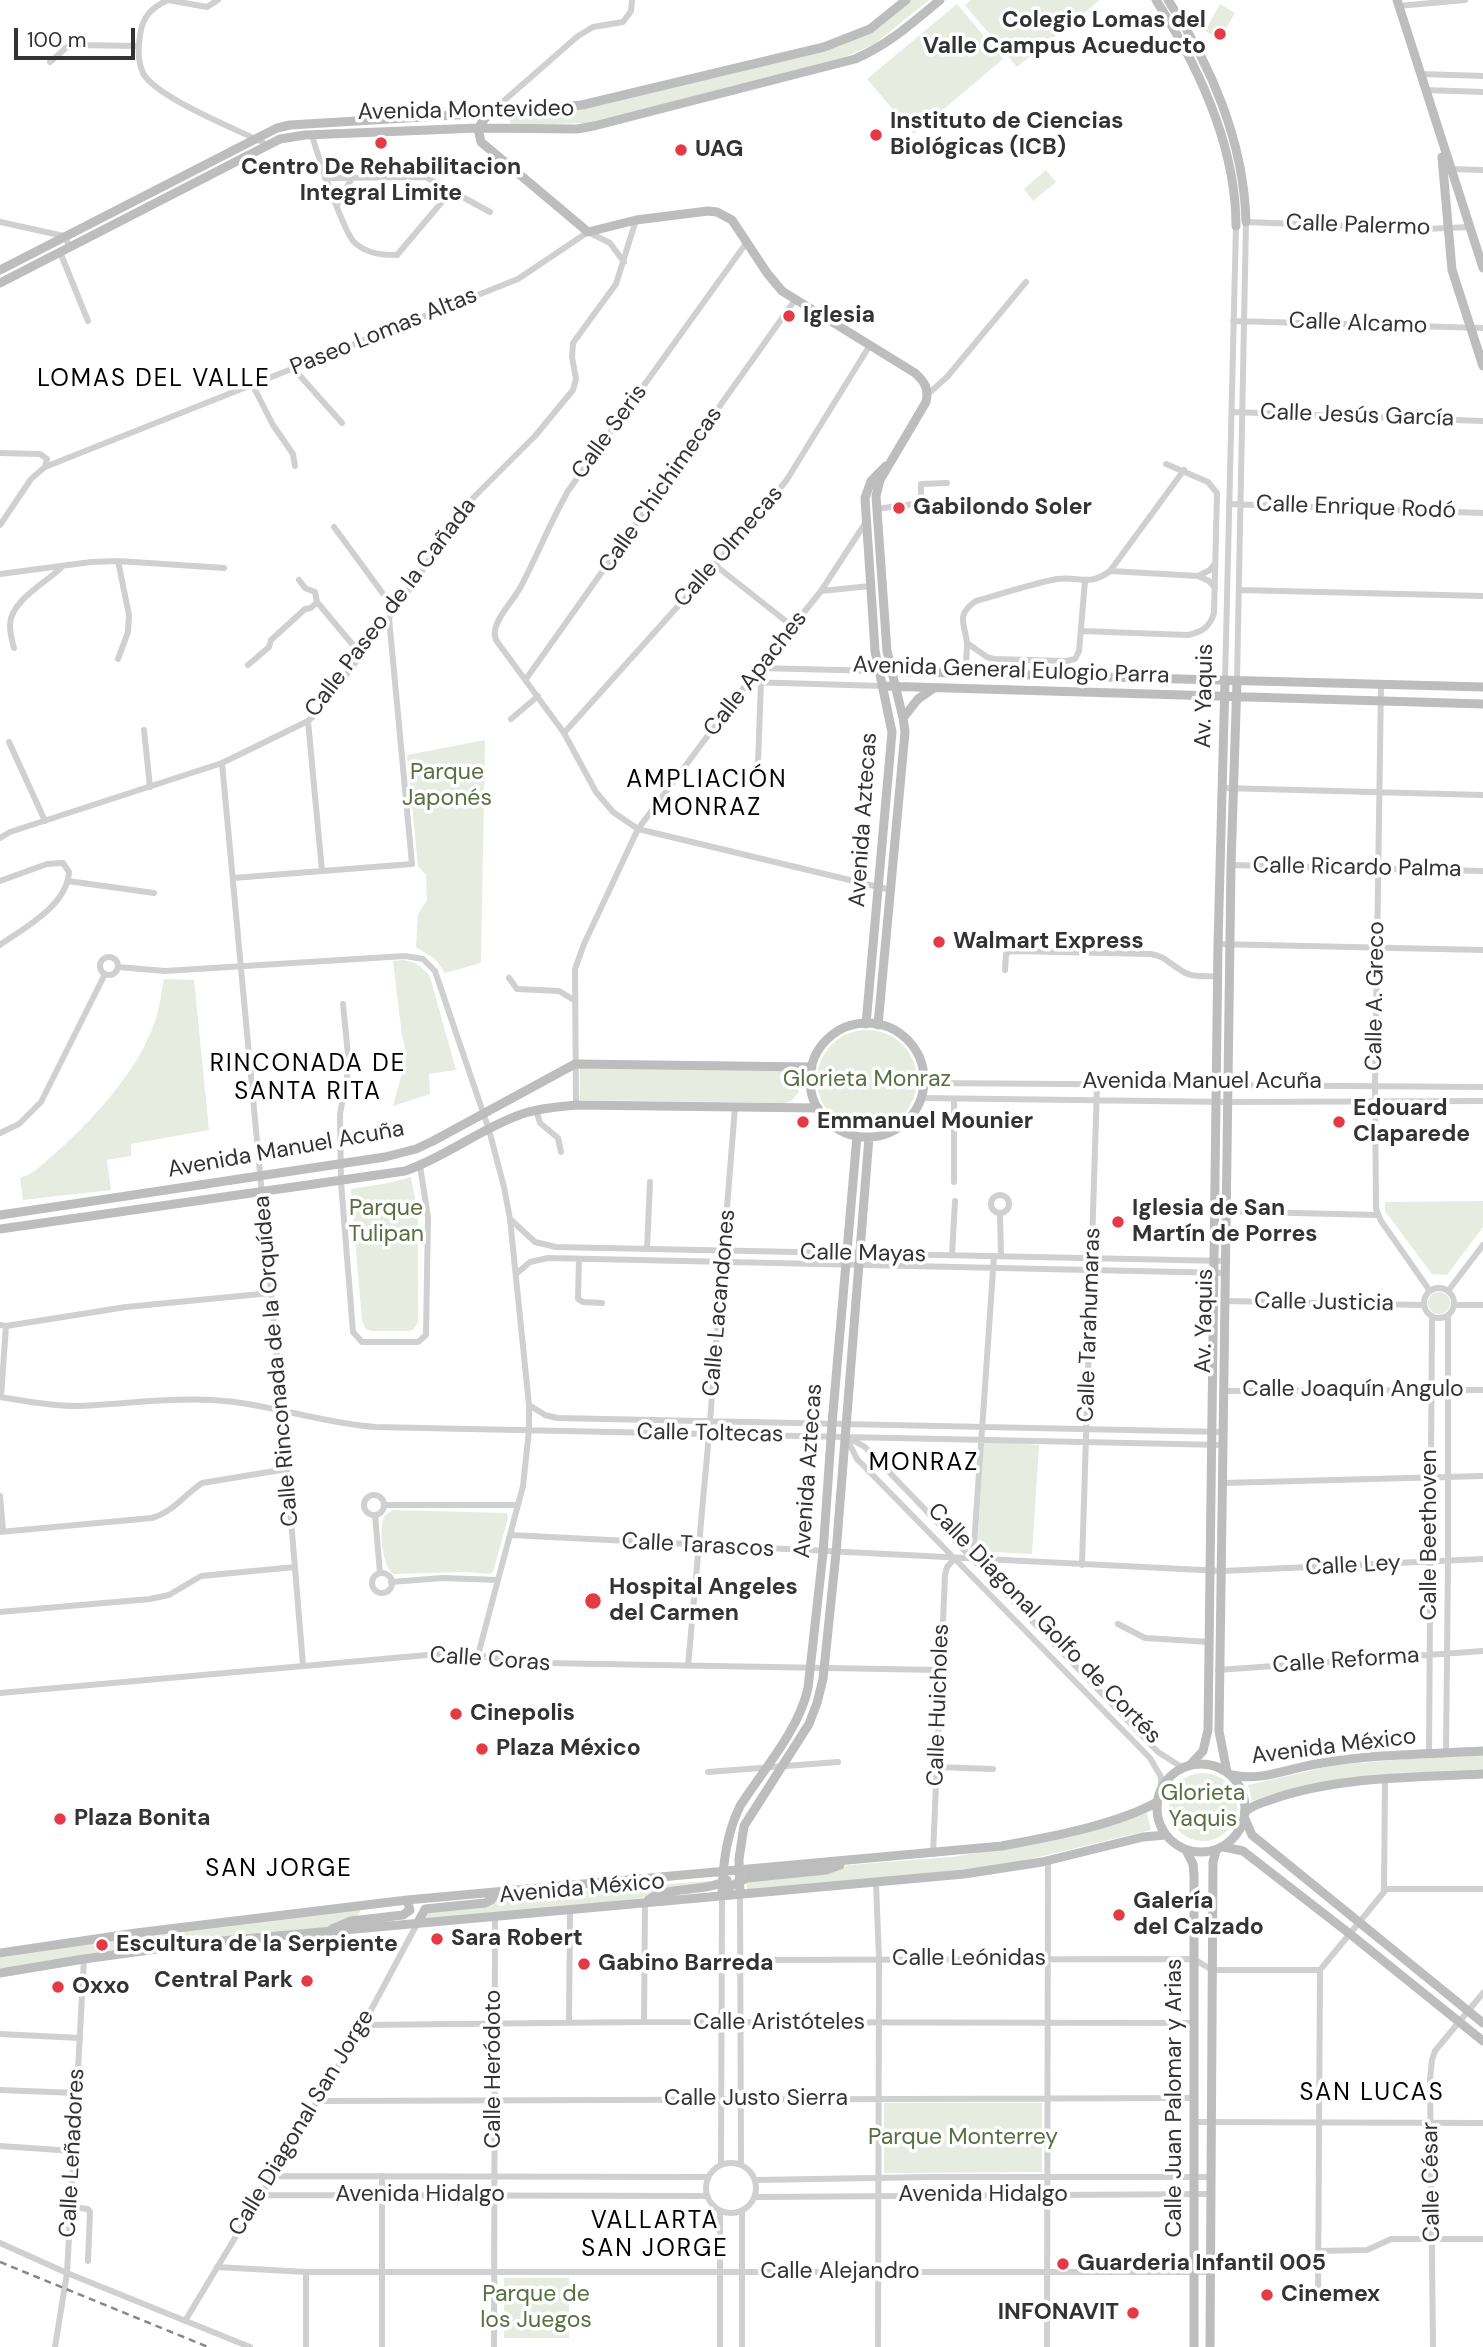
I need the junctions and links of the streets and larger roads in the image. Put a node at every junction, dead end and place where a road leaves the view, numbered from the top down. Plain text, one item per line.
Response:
1 (218, 0) edge
2 (632, 0) edge
3 (906, 0) edge
4 (940, 0) edge
5 (1156, 0) edge
6 (1168, 0) edge
7 (1465, 0) edge
8 (1397, 3) edge
9 (1186, 38) junction
10 (139, 46) junction
11 (50, 62) dead end
12 (757, 63) junction
13 (1420, 74) junction
14 (1483, 76) edge
15 (761, 83) junction
16 (1425, 90) junction
17 (1483, 92) edge
18 (489, 113) junction
19 (478, 128) junction
20 (312, 135) junction
21 (255, 138) junction
22 (268, 145) junction
23 (1447, 169) junction
24 (1483, 170) edge
25 (352, 177) junction
26 (325, 178) junction
27 (166, 184) junction
28 (452, 190) junction
29 (172, 195) junction
30 (337, 205) junction
31 (490, 212) dead end
32 (636, 220) junction
33 (0, 222) edge
34 (1246, 222) junction
35 (1236, 226) joint
36 (1470, 227) junction
37 (1448, 229) junction
38 (588, 232) junction
39 (65, 236) junction
40 (747, 242) junction
41 (70, 247) junction
42 (60, 252) junction
43 (624, 262) junction
44 (1482, 263) edge
45 (0, 270) edge
46 (1026, 282) dead end
47 (0, 283) edge
48 (795, 300) junction
49 (88, 321) dead end
50 (1233, 321) junction
51 (1245, 321) junction
52 (1471, 328) junction
53 (1483, 328) edge
54 (870, 345) junction
55 (1483, 366) edge
56 (293, 368) junction
57 (252, 384) junction
58 (927, 395) junction
59 (1232, 412) junction
60 (1243, 413) junction
61 (1483, 421) edge
62 (342, 423) dead end
63 (0, 453) edge
64 (890, 462) junction
65 (1166, 464) dead end
66 (295, 466) dead end
67 (45, 467) junction
68 (1185, 470) junction
69 (947, 483) dead end
70 (1229, 504) junction
71 (1241, 505) junction
72 (876, 509) junction
73 (1483, 513) edge
74 (866, 522) junction
75 (0, 525) edge
76 (334, 527) dead end
77 (118, 561) junction
78 (1216, 562) junction
79 (715, 565) junction
80 (64, 566) junction
81 (224, 568) dead end
82 (1110, 571) junction
83 (881, 573) junction
84 (0, 574) edge
85 (869, 575) junction
86 (1198, 576) junction
87 (299, 580) dead end
88 (1085, 581) junction
89 (870, 586) junction
90 (1215, 588) junction
91 (1239, 590) junction
92 (821, 592) junction
93 (1483, 596) edge
94 (317, 602) junction
95 (395, 610) junction
96 (389, 618) junction
97 (792, 626) junction
98 (1081, 631) junction
99 (368, 645) junction
100 (968, 645) junction
101 (13, 648) dead end
102 (118, 659) dead end
103 (248, 665) dead end
104 (759, 668) junction
105 (878, 671) junction
106 (892, 671) junction
107 (968, 673) junction
108 (1070, 676) junction
109 (526, 679) junction
110 (1225, 680) junction
111 (1237, 680) junction
112 (748, 682) junction
113 (761, 682) junction
114 (1381, 684) junction
115 (882, 686) junction
116 (896, 687) junction
117 (1483, 687) edge
118 (934, 688) junction
119 (1069, 692) junction
120 (538, 696) junction
121 (1225, 696) junction
122 (1236, 696) junction
123 (1381, 701) junction
124 (1483, 704) edge
125 (904, 718) junction
126 (511, 719) dead end
127 (308, 721) junction
128 (144, 730) dead end
129 (565, 733) junction
130 (9, 742) dead end
131 (222, 763) junction
132 (758, 764) dead end
133 (150, 788) junction
134 (1223, 788) junction
135 (1234, 788) junction
136 (1379, 792) junction
137 (1483, 794) edge
138 (45, 821) junction
139 (638, 829) junction
140 (0, 838) edge
141 (1231, 865) junction
142 (1378, 869) junction
143 (322, 871) junction
144 (1483, 871) edge
145 (233, 878) junction
146 (0, 881) edge
147 (68, 881) junction
148 (878, 888) junction
149 (891, 890) junction
150 (154, 893) dead end
151 (1218, 944) junction
152 (1230, 944) junction
153 (0, 945) edge
154 (1377, 947) junction
155 (1483, 950) edge
156 (118, 967) junction
157 (241, 967) junction
158 (1005, 970) dead end
159 (105, 974) junction
160 (1217, 976) junction
161 (509, 978) dead end
162 (574, 1000) junction
163 (343, 1004) dead end
164 (866, 1024) junction
165 (878, 1025) junction
166 (575, 1064) junction
167 (812, 1067) junction
168 (924, 1083) junction
169 (1097, 1085) junction
170 (1216, 1087) junction
171 (1228, 1087) junction
172 (1375, 1087) junction
173 (1483, 1087) edge
174 (921, 1098) junction
175 (954, 1099) junction
176 (1097, 1101) junction
177 (1375, 1101) junction
178 (1483, 1101) edge
179 (1216, 1102) junction
180 (1228, 1102) junction
181 (576, 1105) junction
182 (735, 1107) junction
183 (818, 1108) junction
184 (536, 1110) junction
185 (483, 1113) junction
186 (489, 1130) junction
187 (0, 1133) edge
188 (857, 1136) junction
189 (869, 1137) junction
190 (561, 1152) dead end
191 (342, 1164) junction
192 (420, 1166) junction
193 (260, 1176) junction
194 (341, 1182) junction
195 (650, 1182) dead end
196 (954, 1182) dead end
197 (262, 1192) junction
198 (955, 1201) dead end
199 (1214, 1211) junction
200 (1226, 1212) junction
201 (1000, 1214) dead end
202 (0, 1215) edge
203 (1377, 1215) junction
204 (510, 1219) junction
205 (0, 1229) edge
206 (1483, 1245) edge
207 (647, 1249) junction
208 (724, 1252) junction
209 (846, 1253) junction
210 (859, 1253) junction
211 (952, 1255) junction
212 (998, 1256) junction
213 (1092, 1258) junction
214 (579, 1259) junction
215 (1214, 1261) junction
216 (1226, 1261) junction
217 (723, 1264) junction
218 (845, 1265) junction
219 (859, 1265) junction
220 (994, 1268) junction
221 (1091, 1270) junction
222 (1214, 1273) junction
223 (1226, 1273) junction
224 (516, 1275) junction
225 (1430, 1291) junction
226 (1448, 1292) junction
227 (271, 1293) junction
228 (1224, 1301) junction
229 (602, 1303) dead end
230 (1424, 1305) junction
231 (1454, 1305) junction
232 (1483, 1306) edge
233 (1447, 1315) junction
234 (1432, 1316) junction
235 (3, 1325) edge
236 (1431, 1390) junction
237 (1447, 1390) junction
238 (1483, 1390) edge
239 (1223, 1391) junction
240 (1, 1397) edge
241 (529, 1405) junction
242 (282, 1411) junction
243 (710, 1421) junction
244 (832, 1424) junction
245 (846, 1424) junction
246 (981, 1427) junction
247 (1086, 1429) junction
248 (529, 1430) junction
249 (1212, 1432) junction
250 (1223, 1432) junction
251 (709, 1434) junction
252 (831, 1435) junction
253 (845, 1436) junction
254 (981, 1439) junction
255 (1086, 1442) junction
256 (1212, 1444) junction
257 (1223, 1445) junction
258 (287, 1469) junction
259 (1483, 1476) edge
260 (1448, 1477) junction
261 (1431, 1478) junction
262 (1223, 1483) junction
263 (0, 1496) edge
264 (384, 1505) junction
265 (518, 1506) junction
266 (375, 1515) junction
267 (1, 1532) edge
268 (510, 1535) junction
269 (698, 1546) junction
270 (823, 1553) junction
271 (836, 1553) junction
272 (954, 1559) junction
273 (1483, 1559) edge
274 (974, 1560) junction
275 (1448, 1561) junction
276 (1430, 1562) junction
277 (1082, 1565) junction
278 (295, 1567) junction
279 (1210, 1571) junction
280 (1222, 1572) junction
281 (380, 1573) junction
282 (498, 1580) junction
283 (391, 1581) junction
284 (0, 1612) edge
285 (1118, 1624) dead end
286 (1209, 1642) junction
287 (1483, 1651) edge
288 (1447, 1654) junction
289 (478, 1655) junction
290 (1430, 1655) junction
291 (303, 1665) junction
292 (688, 1666) junction
293 (811, 1669) junction
294 (824, 1669) junction
295 (940, 1670) junction
296 (1220, 1670) junction
297 (1209, 1671) junction
298 (0, 1693) edge
299 (1483, 1751) edge
300 (1446, 1753) junction
301 (1429, 1754) junction
302 (838, 1762) dead end
303 (781, 1766) junction
304 (937, 1767) junction
305 (1186, 1767) junction
306 (765, 1768) junction
307 (993, 1769) dead end
308 (708, 1772) dead end
309 (1229, 1774) junction
310 (1483, 1774) edge
311 (1385, 1780) junction
312 (1161, 1789) junction
313 (1157, 1802) junction
314 (1245, 1815) junction
315 (1166, 1835) junction
316 (1220, 1849) junction
317 (1185, 1850) junction
318 (933, 1854) junction
319 (1048, 1861) junction
320 (722, 1872) junction
321 (739, 1875) junction
322 (722, 1882) junction
323 (876, 1882) junction
324 (1385, 1889) junction
325 (1483, 1889) edge
326 (496, 1892) junction
327 (740, 1894) junction
328 (722, 1895) junction
329 (407, 1900) junction
330 (645, 1903) junction
331 (570, 1910) junction
332 (495, 1917) junction
333 (1359, 1922) junction
334 (417, 1924) junction
335 (324, 1932) junction
336 (1350, 1934) junction
337 (0, 1953) edge
338 (84, 1959) junction
339 (879, 1959) junction
340 (1048, 1959) junction
341 (1194, 1959) junction
342 (722, 1960) junction
343 (741, 1960) junction
344 (1212, 1970) junction
345 (1320, 1970) junction
346 (0, 1973) edge
347 (1483, 1993) edge
348 (1468, 2011) junction
349 (644, 2022) junction
350 (1459, 2022) junction
351 (569, 2023) junction
352 (722, 2023) junction
353 (740, 2023) junction
354 (879, 2023) junction
355 (1048, 2023) junction
356 (1195, 2023) junction
357 (1483, 2023) edge
358 (495, 2024) junction
359 (363, 2025) junction
360 (0, 2034) edge
361 (79, 2038) junction
362 (1483, 2041) edge
363 (0, 2090) edge
364 (76, 2093) junction
365 (722, 2098) junction
366 (1195, 2098) junction
367 (495, 2099) junction
368 (740, 2099) junction
369 (879, 2099) junction
370 (1048, 2099) junction
371 (317, 2101) junction
372 (1195, 2122) junction
373 (1211, 2122) junction
374 (1483, 2123) edge
375 (1320, 2124) junction
376 (1431, 2124) junction
377 (0, 2146) edge
378 (74, 2151) junction
379 (721, 2165) junction
380 (741, 2165) junction
381 (271, 2176) junction
382 (382, 2176) junction
383 (494, 2176) junction
384 (708, 2177) junction
385 (1047, 2177) junction
386 (1195, 2177) junction
387 (1210, 2177) junction
388 (879, 2178) junction
389 (755, 2180) junction
390 (1195, 2194) junction
391 (1211, 2194) junction
392 (260, 2195) junction
393 (382, 2195) junction
394 (494, 2195) junction
395 (879, 2195) junction
396 (1047, 2195) junction
397 (707, 2196) junction
398 (755, 2197) junction
399 (71, 2207) junction
400 (720, 2211) junction
401 (742, 2211) junction
402 (1433, 2239) junction
403 (1483, 2239) edge
404 (0, 2243) edge
405 (1319, 2250) junction
406 (88, 2261) dead end
407 (217, 2267) junction
408 (306, 2272) junction
409 (382, 2272) junction
410 (494, 2272) junction
411 (720, 2272) junction
412 (743, 2272) junction
413 (878, 2272) junction
414 (1047, 2272) junction
415 (67, 2273) junction
416 (1194, 2273) junction
417 (1211, 2273) junction
418 (1318, 2301) dead end
419 (185, 2321) junction
420 (55, 2347) edge
421 (250, 2347) edge
422 (306, 2347) edge
423 (382, 2347) edge
424 (494, 2347) edge
425 (720, 2347) edge
426 (742, 2347) edge
427 (878, 2347) edge
428 (1046, 2347) edge
429 (1194, 2347) edge
430 (1210, 2347) edge
431 (1433, 2347) edge

1 - 10 street
2 - 18 street
3 - 12 street, Avenida Montevideo
4 - 15 street, Avenida Montevideo
5 - 9 street
6 - 9 street
7 - 8 street
8 - 13 street
9 - 34 street
9 - 35 street
10 - 11 street
10 - 21 street
12 - 15 street
12 - 18 street, Avenida Montevideo
13 - 14 street
13 - 16 street
15 - 19 street, Avenida Montevideo
16 - 17 street
16 - 23 street
18 - 19 street
18 - 21 street, Avenida Montevideo
19 - 20 street, Avenida Montevideo
19 - 38 street
20 - 22 street, Avenida Montevideo
20 - 26 street
21 - 22 street
21 - 27 street, Avenida Montevideo
22 - 29 street, Avenida Montevideo
23 - 24 street
23 - 36 street
23 - 37 street
25 - 26 street
25 - 28 street
25 - 30 street
26 - 30 street
27 - 29 street
27 - 39 street, Avenida Montevideo
28 - 30 street
28 - 31 street
29 - 41 street, Avenida Montevideo
32 - 38 street
32 - 40 street
32 - 43 street, Calle Paseo de la Cañada
33 - 39 street
34 - 37 street, Calle Palermo
34 - 51 street, Av. Yaquis
35 - 50 street, Av. Yaquis
36 - 37 street, Calle Palermo
36 - 44 street
37 - 52 street
38 - 43 street
38 - 56 street, Paseo Lomas Altas
39 - 41 street
39 - 45 street, Avenida Montevideo
40 - 48 street
40 - 109 street, Calle Seris
41 - 42 street, Avenida Montevideo
42 - 47 street, Avenida Montevideo
42 - 49 street
43 - 95 street, Calle Paseo de la Cañada
46 - 58 street
48 - 54 street
48 - 109 street, Calle Chichimecas
50 - 51 street, Calle Alcamo
50 - 59 street, Av. Yaquis
51 - 52 street, Calle Alcamo
51 - 60 street, Av. Yaquis
52 - 53 street, Calle Alcamo
52 - 55 street
54 - 58 street
54 - 79 street, Calle Olmecas
56 - 57 street, Paseo Lomas Altas
56 - 62 street
57 - 66 street
57 - 67 street, Paseo Lomas Altas
58 - 64 street, Avenida Aztecas
59 - 60 street, Calle Jesús García
59 - 70 street, Av. Yaquis
60 - 61 street, Calle Jesús García
60 - 71 street, Av. Yaquis
63 - 67 street
64 - 72 street, Avenida Aztecas
64 - 74 street, Avenida Aztecas
65 - 68 street
67 - 75 street, Paseo Lomas Altas
68 - 78 street
68 - 82 street
69 - 72 street
70 - 71 street, Calle Enrique Rodó
70 - 110 street, Av. Yaquis
71 - 73 street, Calle Enrique Rodó
71 - 91 street, Av. Yaquis
72 - 83 street, Avenida Aztecas
74 - 85 street, Avenida Aztecas
74 - 92 street, Calle Apaches
76 - 95 street
77 - 80 street
77 - 81 street
77 - 102 street
78 - 86 street
78 - 90 street
79 - 97 street
79 - 129 street, Calle Olmecas
80 - 84 street
80 - 101 street
82 - 86 street
82 - 88 street
83 - 85 street
83 - 106 street, Avenida Aztecas
85 - 89 street, Avenida Aztecas
86 - 90 street
87 - 94 street
88 - 98 street
88 - 100 street
89 - 92 street, Calle Apaches
89 - 105 street, Avenida Aztecas
90 - 98 street
91 - 93 street
91 - 111 street, Av. Yaquis
92 - 97 street, Calle Apaches
94 - 99 street
94 - 103 street
95 - 96 street, Calle Paseo de la Cañada
96 - 99 street, Calle Paseo de la Cañada
96 - 143 street
97 - 104 street, Calle Apaches
98 - 100 street
99 - 127 street, Calle Paseo de la Cañada
100 - 107 street
104 - 105 street, Avenida General Eulogio Parra
104 - 112 street, Calle Apaches
105 - 106 street, Avenida General Eulogio Parra
105 - 115 street, Avenida Aztecas
106 - 107 street, Avenida General Eulogio Parra
106 - 116 street, Avenida Aztecas
107 - 108 street, Avenida General Eulogio Parra
108 - 110 street, Avenida General Eulogio Parra
108 - 119 street
109 - 120 street
110 - 111 street, Avenida General Eulogio Parra
110 - 121 street, Av. Yaquis
111 - 114 street, Avenida General Eulogio Parra
111 - 122 street, Av. Yaquis
112 - 113 street, Avenida General Eulogio Parra
112 - 139 street, Calle Apaches
113 - 115 street, Avenida General Eulogio Parra
113 - 132 street
114 - 117 street, Avenida General Eulogio Parra
114 - 123 street, Calle A. Greco
115 - 116 street, Avenida General Eulogio Parra
115 - 148 street, Avenida Aztecas
116 - 118 street, Avenida General Eulogio Parra
116 - 125 street, Avenida Aztecas
118 - 119 street, Avenida General Eulogio Parra
118 - 125 street
119 - 121 street, Avenida General Eulogio Parra
120 - 126 street
120 - 129 street
121 - 122 street, Avenida General Eulogio Parra
121 - 134 street, Av. Yaquis
122 - 123 street, Avenida General Eulogio Parra
122 - 135 street, Av. Yaquis
123 - 124 street, Avenida General Eulogio Parra
123 - 136 street, Calle A. Greco
125 - 149 street, Avenida Aztecas
127 - 131 street, Calle Paseo de la Cañada
127 - 143 street
128 - 133 street
129 - 139 street
130 - 138 street
131 - 133 street, Calle Paseo de la Cañada
131 - 145 street, Calle Rinconada de la Orquídea
133 - 138 street, Calle Paseo de la Cañada
134 - 135 street
134 - 151 street, Av. Yaquis
135 - 136 street
135 - 141 street, Av. Yaquis
136 - 137 street
136 - 142 street, Calle A. Greco
138 - 140 street, Calle Paseo de la Cañada
139 - 148 street
139 - 162 street, Calle Apaches
141 - 142 street, Calle Ricardo Palma
141 - 152 street, Av. Yaquis
142 - 144 street, Calle Ricardo Palma
142 - 154 street, Calle A. Greco
143 - 145 street
145 - 157 street, Calle Rinconada de la Orquídea
146 - 147 street
147 - 150 street
147 - 153 street
148 - 149 street
148 - 164 street, Avenida Aztecas
149 - 165 street, Avenida Aztecas
151 - 152 street
151 - 160 street, Av. Yaquis
152 - 154 street
152 - 171 street, Av. Yaquis
154 - 155 street
154 - 172 street, Calle A. Greco
156 - 157 street
156 - 159 street
156 - 159 street
157 - 185 street
157 - 193 street, Calle Rinconada de la Orquídea
158 - 160 street
159 - 187 street
160 - 170 street, Av. Yaquis
161 - 162 street
162 - 166 street, Calle Apaches
163 - 191 street
164 - 165 street
164 - 167 street
165 - 168 street
166 - 167 street, Avenida Manuel Acuña
166 - 181 street, Calle Apaches
166 - 185 street, Avenida Manuel Acuña
167 - 183 street
168 - 169 street, Avenida Manuel Acuña
168 - 174 street
169 - 170 street, Avenida Manuel Acuña
169 - 176 street, Calle Tarahumaras
170 - 171 street, Avenida Manuel Acuña
170 - 179 street, Av. Yaquis
171 - 172 street, Avenida Manuel Acuña
171 - 180 street, Av. Yaquis
172 - 173 street, Avenida Manuel Acuña
172 - 177 street, Calle A. Greco
174 - 175 street, Avenida Manuel Acuña
174 - 189 street
175 - 176 street, Avenida Manuel Acuña
175 - 196 street
176 - 179 street, Avenida Manuel Acuña
176 - 213 street, Calle Tarahumaras
177 - 178 street, Avenida Manuel Acuña
177 - 180 street, Avenida Manuel Acuña
177 - 203 street, Calle A. Greco
179 - 180 street, Avenida Manuel Acuña
179 - 199 street, Av. Yaquis
180 - 200 street, Av. Yaquis
181 - 182 street, Avenida Manuel Acuña
181 - 184 street, Avenida Manuel Acuña
182 - 183 street, Avenida Manuel Acuña
182 - 208 street, Calle Lacandones
183 - 188 street
184 - 186 street, Avenida Manuel Acuña
184 - 190 street
185 - 186 street
185 - 191 street, Avenida Manuel Acuña
186 - 192 street, Avenida Manuel Acuña
186 - 204 street
188 - 189 street
188 - 209 street, Avenida Aztecas
189 - 210 street, Avenida Aztecas
191 - 193 street, Avenida Manuel Acuña
191 - 194 street
192 - 194 street, Avenida Manuel Acuña
192 - 194 street
193 - 197 street, Calle Rinconada de la Orquídea
193 - 202 street, Avenida Manuel Acuña
194 - 197 street, Avenida Manuel Acuña
195 - 207 street
197 - 205 street, Avenida Manuel Acuña
197 - 227 street, Calle Rinconada de la Orquídea
198 - 211 street
199 - 200 street
199 - 215 street, Av. Yaquis
200 - 203 street
200 - 216 street, Av. Yaquis
201 - 212 street
203 - 225 street
204 - 207 street, Calle Mayas
204 - 224 street
206 - 226 street
207 - 208 street, Calle Mayas
208 - 209 street, Calle Mayas
208 - 217 street, Calle Lacandones
209 - 210 street, Calle Mayas
209 - 218 street, Avenida Aztecas
210 - 211 street, Calle Mayas
210 - 219 street, Avenida Aztecas
211 - 212 street, Calle Mayas
212 - 213 street, Calle Mayas
212 - 220 street
213 - 215 street, Calle Mayas
213 - 221 street, Calle Tarahumaras
214 - 217 street, Calle Mayas
214 - 224 street, Calle Mayas
214 - 229 street
215 - 216 street, Calle Mayas
215 - 222 street, Av. Yaquis
216 - 223 street, Av. Yaquis
217 - 218 street, Calle Mayas
217 - 243 street, Calle Lacandones
218 - 219 street, Calle Mayas
218 - 244 street, Avenida Aztecas
219 - 220 street, Calle Mayas
219 - 245 street, Avenida Aztecas
220 - 221 street, Calle Mayas
220 - 246 street
221 - 222 street, Calle Mayas
221 - 247 street, Calle Tarahumaras
222 - 223 street, Calle Mayas
222 - 249 street, Av. Yaquis
223 - 228 street, Av. Yaquis
224 - 241 street
225 - 226 street
225 - 230 street
226 - 231 street
227 - 235 street
227 - 242 street, Calle Rinconada de la Orquídea
228 - 230 street, Calle Justicia
228 - 239 street, Av. Yaquis
230 - 234 street
231 - 232 street
231 - 233 street
233 - 234 street
233 - 237 street, Calle Beethoven
234 - 236 street, Calle Beethoven
235 - 240 street
236 - 237 street, Calle Joaquín Angulo
236 - 239 street, Calle Joaquín Angulo
236 - 261 street, Calle Beethoven
237 - 238 street, Calle Joaquín Angulo
237 - 260 street, Calle Beethoven
239 - 250 street, Av. Yaquis
240 - 242 street, Calle Toltecas
241 - 243 street, Calle Toltecas
241 - 248 street
242 - 248 street, Calle Toltecas
242 - 258 street, Calle Rinconada de la Orquídea
243 - 244 street, Calle Toltecas
243 - 251 street, Calle Lacandones
244 - 245 street, Calle Toltecas
244 - 252 street, Avenida Aztecas
245 - 246 street, Calle Toltecas
245 - 253 street, Avenida Aztecas
246 - 247 street, Calle Toltecas
246 - 254 street
247 - 249 street, Calle Toltecas
247 - 255 street, Calle Tarahumaras
248 - 251 street, Calle Toltecas
248 - 265 street
249 - 250 street, Calle Toltecas
249 - 256 street, Av. Yaquis
250 - 257 street, Av. Yaquis
251 - 252 street, Calle Toltecas
251 - 269 street, Calle Lacandones
252 - 253 street, Calle Toltecas
252 - 270 street, Avenida Aztecas
253 - 254 street, Calle Toltecas
253 - 271 street, Avenida Aztecas
253 - 272 street, Calle Diagonal Golfo de Cortés
253 - 274 street, Calle Diagonal Golfo de Cortés
254 - 255 street, Calle Toltecas
254 - 274 street
255 - 256 street, Calle Toltecas
255 - 277 street, Calle Tarahumaras
256 - 257 street, Calle Toltecas
256 - 279 street, Av. Yaquis
257 - 262 street, Av. Yaquis
258 - 267 street
258 - 278 street, Calle Rinconada de la Orquídea
259 - 260 street
260 - 261 street
260 - 275 street, Calle Beethoven
261 - 262 street
261 - 276 street, Calle Beethoven
262 - 280 street, Av. Yaquis
263 - 267 street
264 - 265 street
264 - 266 street
264 - 266 street
265 - 268 street
266 - 281 street
268 - 269 street, Calle Tarascos
268 - 282 street
269 - 270 street, Calle Tarascos
269 - 292 street, Calle Lacandones
270 - 271 street, Calle Tarascos
270 - 293 street, Avenida Aztecas
271 - 272 street, Calle Tarascos
271 - 294 street, Avenida Aztecas
272 - 274 street, Calle Tarascos
272 - 295 street, Calle Huicholes
272 - 312 street, Calle Diagonal Golfo de Cortés
273 - 275 street, Calle Ley
274 - 277 street, Calle Tarascos
274 - 305 street, Calle Diagonal Golfo de Cortés
275 - 276 street, Calle Ley
275 - 288 street, Calle Beethoven
276 - 280 street, Calle Ley
276 - 290 street, Calle Beethoven
277 - 279 street, Calle Tarascos
278 - 284 street
278 - 291 street, Calle Rinconada de la Orquídea
279 - 280 street, Calle Tarascos
279 - 286 street, Av. Yaquis
280 - 296 street, Av. Yaquis
281 - 283 street
281 - 283 street
282 - 283 street
282 - 289 street
285 - 286 street
286 - 297 street, Av. Yaquis
287 - 288 street, Calle Reforma
288 - 290 street, Calle Reforma
288 - 300 street, Calle Beethoven
289 - 291 street, Calle Coras
289 - 292 street, Calle Coras
290 - 296 street, Calle Reforma
290 - 301 street, Calle Beethoven
291 - 298 street, Calle Coras
292 - 293 street, Calle Coras
293 - 294 street, Calle Coras
293 - 306 street, Avenida Aztecas
294 - 295 street, Calle Coras
294 - 303 street, Avenida Aztecas
295 - 304 street, Calle Huicholes
296 - 297 street, Calle Reforma
296 - 309 street, Av. Yaquis
297 - 305 street, Av. Yaquis
299 - 300 street, Avenida México
300 - 301 street, Avenida México
301 - 309 street, Avenida México
302 - 303 street
303 - 306 street
303 - 321 street, Avenida Aztecas
304 - 307 street
304 - 318 street, Calle Huicholes
305 - 309 street
305 - 312 street
306 - 308 street
306 - 320 street, Avenida Aztecas
309 - 314 street
310 - 311 street, Avenida México
311 - 314 street, Avenida México
311 - 324 street
312 - 313 street
313 - 315 street
313 - 318 street, Avenida México
314 - 316 street
314 - 333 street
315 - 317 street
315 - 319 street, Avenida México
316 - 317 street
316 - 336 street
316 - 344 street, Calle Juan Palomar y Arias
317 - 341 street, Calle Juan Palomar y Arias
318 - 321 street, Avenida México
319 - 323 street, Avenida México
319 - 340 street
320 - 321 street, Avenida México
320 - 322 street, Avenida Aztecas
320 - 326 street, Avenida México
321 - 322 street
321 - 327 street, Avenida Aztecas
321 - 328 street
322 - 328 street, Avenida Aztecas
322 - 330 street
323 - 327 street, Avenida México
323 - 339 street
324 - 325 street
324 - 333 street
326 - 329 street, Avenida México
326 - 334 street
327 - 328 street, Avenida México
327 - 343 street
328 - 330 street, Avenida México
328 - 342 street
329 - 335 street
329 - 337 street, Avenida México
330 - 331 street, Avenida México
330 - 349 street
331 - 332 street, Avenida México
331 - 351 street
332 - 334 street, Avenida México
332 - 358 street, Calle Heródoto
333 - 336 street
333 - 348 street
334 - 335 street, Avenida México
334 - 359 street, Calle Diagonal San Jorge
335 - 338 street, Avenida México
336 - 345 street
336 - 350 street
338 - 346 street, Avenida México
338 - 361 street, Calle Leñadores
339 - 340 street, Calle Leónidas
339 - 343 street, Calle Leónidas
339 - 354 street
340 - 341 street, Calle Leónidas
340 - 355 street
341 - 344 street
341 - 356 street, Calle Juan Palomar y Arias
342 - 343 street, Calle Leónidas
342 - 352 street
343 - 353 street
344 - 345 street
344 - 373 street, Calle Juan Palomar y Arias
345 - 375 street
347 - 348 street, Calle César
348 - 350 street, Calle César
348 - 357 street
349 - 351 street, Calle Aristóteles
349 - 352 street, Calle Aristóteles
350 - 362 street
350 - 376 street, Calle César
351 - 358 street, Calle Aristóteles
352 - 353 street, Calle Aristóteles
352 - 365 street
353 - 354 street, Calle Aristóteles
353 - 368 street
354 - 355 street, Calle Aristóteles
354 - 369 street
355 - 356 street, Calle Aristóteles
355 - 370 street
356 - 366 street, Calle Juan Palomar y Arias
358 - 359 street, Calle Aristóteles
358 - 367 street, Calle Heródoto
359 - 371 street, Calle Diagonal San Jorge
360 - 361 street
361 - 364 street, Calle Leñadores
363 - 364 street
364 - 378 street, Calle Leñadores
365 - 367 street, Calle Justo Sierra
365 - 368 street, Calle Justo Sierra
365 - 379 street
366 - 370 street, Calle Justo Sierra
366 - 372 street, Calle Juan Palomar y Arias
367 - 371 street, Calle Justo Sierra
367 - 383 street, Calle Heródoto
368 - 369 street, Calle Justo Sierra
368 - 380 street
369 - 370 street, Calle Justo Sierra
369 - 388 street
370 - 385 street
371 - 381 street, Calle Diagonal San Jorge
372 - 373 street
372 - 386 street, Calle Juan Palomar y Arias
373 - 375 street
373 - 387 street, Calle Juan Palomar y Arias
374 - 376 street
375 - 376 street
375 - 405 street
376 - 402 street, Calle César
377 - 378 street
378 - 399 street, Calle Leñadores
379 - 380 street
379 - 384 street
380 - 389 street
381 - 382 street, Avenida Hidalgo
381 - 392 street, Calle Diagonal San Jorge
382 - 383 street, Avenida Hidalgo
382 - 393 street
383 - 384 street, Avenida Hidalgo
383 - 394 street, Calle Heródoto
384 - 397 street
385 - 386 street, Avenida Hidalgo
385 - 388 street, Avenida Hidalgo
385 - 396 street
386 - 387 street, Avenida Hidalgo
386 - 390 street, Calle Juan Palomar y Arias
387 - 391 street, Calle Juan Palomar y Arias
388 - 389 street, Avenida Hidalgo
388 - 395 street
389 - 398 street
390 - 391 street, Avenida Hidalgo
390 - 396 street, Avenida Hidalgo
390 - 416 street, Calle Juan Palomar y Arias
391 - 417 street, Calle Juan Palomar y Arias
392 - 393 street, Avenida Hidalgo
392 - 407 street, Calle Diagonal San Jorge
393 - 394 street, Avenida Hidalgo
393 - 409 street
394 - 397 street, Avenida Hidalgo
394 - 410 street, Calle Heródoto
395 - 396 street, Avenida Hidalgo
395 - 398 street, Avenida Hidalgo
395 - 413 street
396 - 414 street
397 - 400 street
398 - 401 street
399 - 406 street
399 - 415 street, Calle Leñadores
400 - 401 street
400 - 411 street
401 - 412 street
402 - 403 street
402 - 405 street
402 - 431 street, Calle César
404 - 415 street
405 - 418 street
407 - 408 street, Calle Alejandro
407 - 419 street, Calle Diagonal San Jorge
408 - 409 street, Calle Alejandro
408 - 422 street
409 - 410 street, Calle Alejandro
409 - 423 street
410 - 411 street, Calle Alejandro
410 - 424 street, Calle Heródoto
411 - 412 street, Calle Alejandro
411 - 425 street
412 - 413 street, Calle Alejandro
412 - 426 street
413 - 414 street, Calle Alejandro
413 - 427 street
414 - 416 street, Calle Alejandro
414 - 428 street
415 - 419 street
415 - 420 street, Calle Leñadores
416 - 417 street, Calle Alejandro
416 - 429 street, Calle Juan Palomar y Arias
417 - 430 street, Calle Juan Palomar y Arias
419 - 421 street

